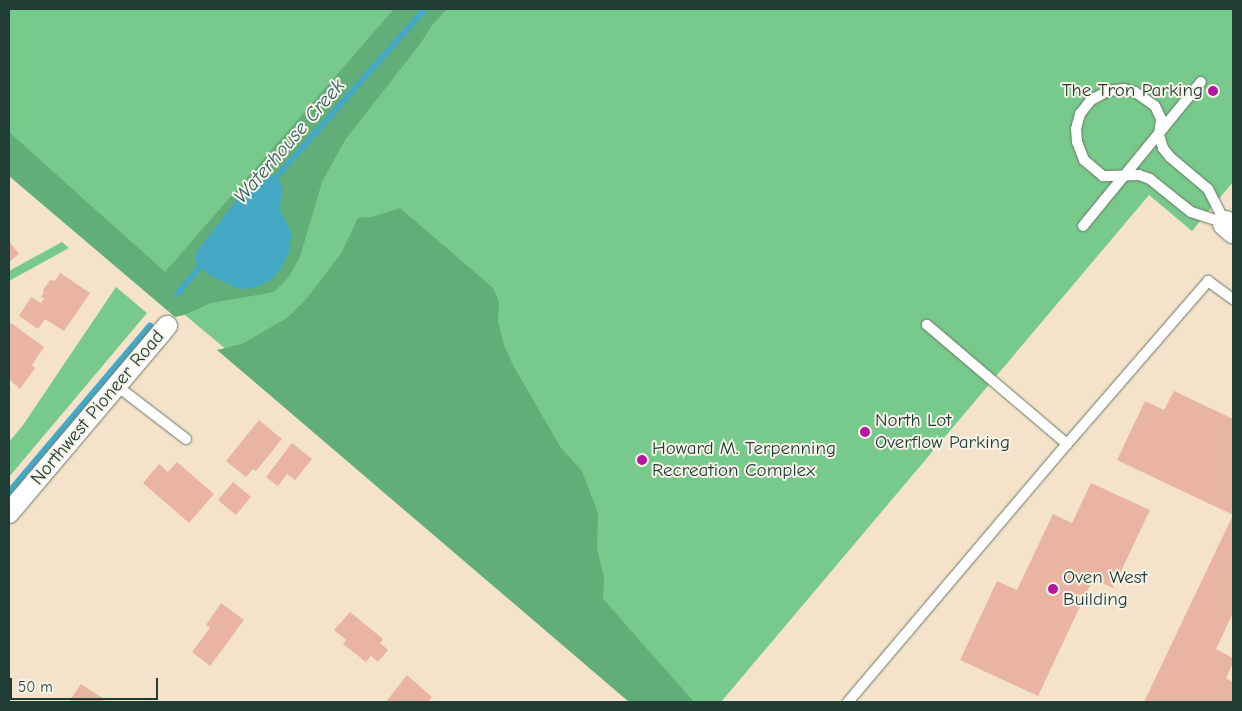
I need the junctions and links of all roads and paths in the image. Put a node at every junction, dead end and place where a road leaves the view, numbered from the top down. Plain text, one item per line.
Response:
1 (1201, 82) dead end
2 (1159, 136) junction
3 (1126, 175) junction
4 (1084, 226) dead end
5 (1229, 227) edge
6 (1233, 299) edge
7 (927, 324) dead end
8 (167, 326) dead end
9 (117, 386) junction
10 (186, 439) dead end
11 (1067, 444) junction
12 (9, 513) edge
13 (848, 702) edge

1 - 2 lane
2 - 3 lane
2 - 3 lane
2 - 5 lane
3 - 4 lane
3 - 5 lane
6 - 11 lane
7 - 11 lane
8 - 9 street, Northwest Pioneer Road
9 - 10 lane
9 - 12 street, Northwest Pioneer Road
11 - 13 lane

